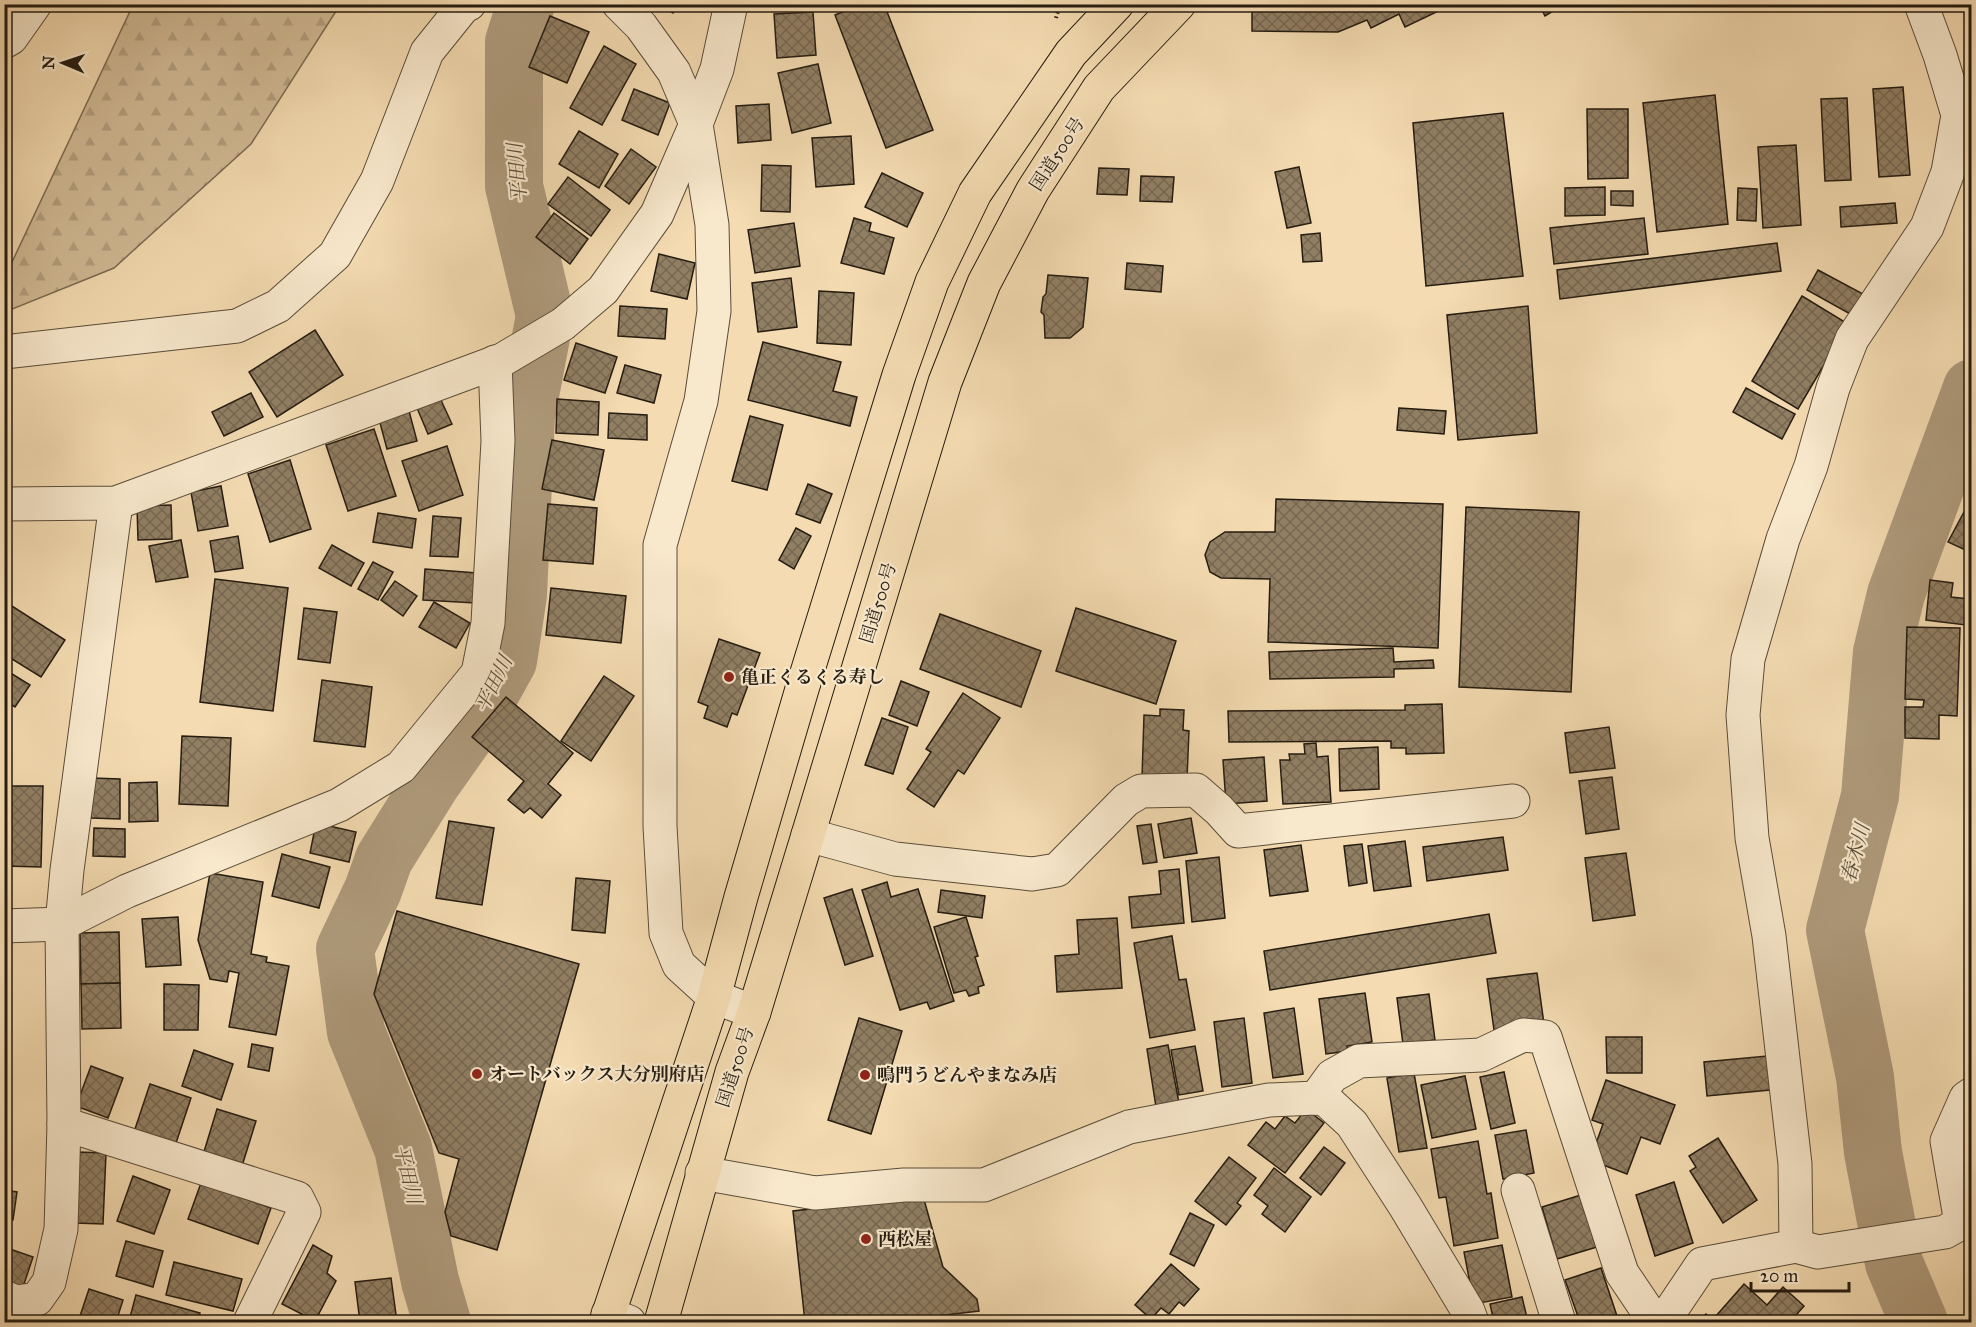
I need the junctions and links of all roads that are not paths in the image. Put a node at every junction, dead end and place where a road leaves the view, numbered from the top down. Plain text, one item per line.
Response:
1 (35, 4) edge
2 (619, 4) edge
3 (731, 4) edge
4 (1117, 4) edge
5 (1179, 4) edge
6 (1921, 4) edge
7 (467, 5) edge
8 (4, 42) edge
9 (696, 123) junction
10 (4, 352) edge
11 (495, 362) junction
12 (116, 503) junction
13 (4, 504) edge
14 (1513, 801) dead end
15 (808, 835) junction
16 (62, 924) junction
17 (4, 926) edge
18 (714, 997) junction
19 (754, 1012) junction
20 (1971, 1094) edge
21 (1316, 1098) junction
22 (64, 1124) junction
23 (702, 1173) junction
24 (1518, 1190) dead end
25 (1807, 1249) junction
26 (4, 1297) edge
27 (614, 1320) edge
28 (250, 1323) edge
29 (661, 1323) edge
30 (1472, 1323) edge
31 (1560, 1323) edge
32 (1655, 1323) edge
33 (1663, 1323) edge

1 - 8 street
2 - 9 street
3 - 9 street
4 - 18 highway
5 - 15 highway, 国道500号
6 - 25 street
7 - 10 street
9 - 11 street
9 - 18 street
11 - 12 street
11 - 16 street
12 - 13 street
12 - 16 street
14 - 15 street
15 - 19 highway, 国道500号
16 - 17 street
16 - 22 street
18 - 19 street
18 - 27 highway
19 - 23 highway, 国道500号
20 - 25 street
21 - 23 street
21 - 30 street
21 - 32 street
22 - 26 street
22 - 28 street
23 - 29 highway, 国道500号
24 - 31 street
25 - 33 street

